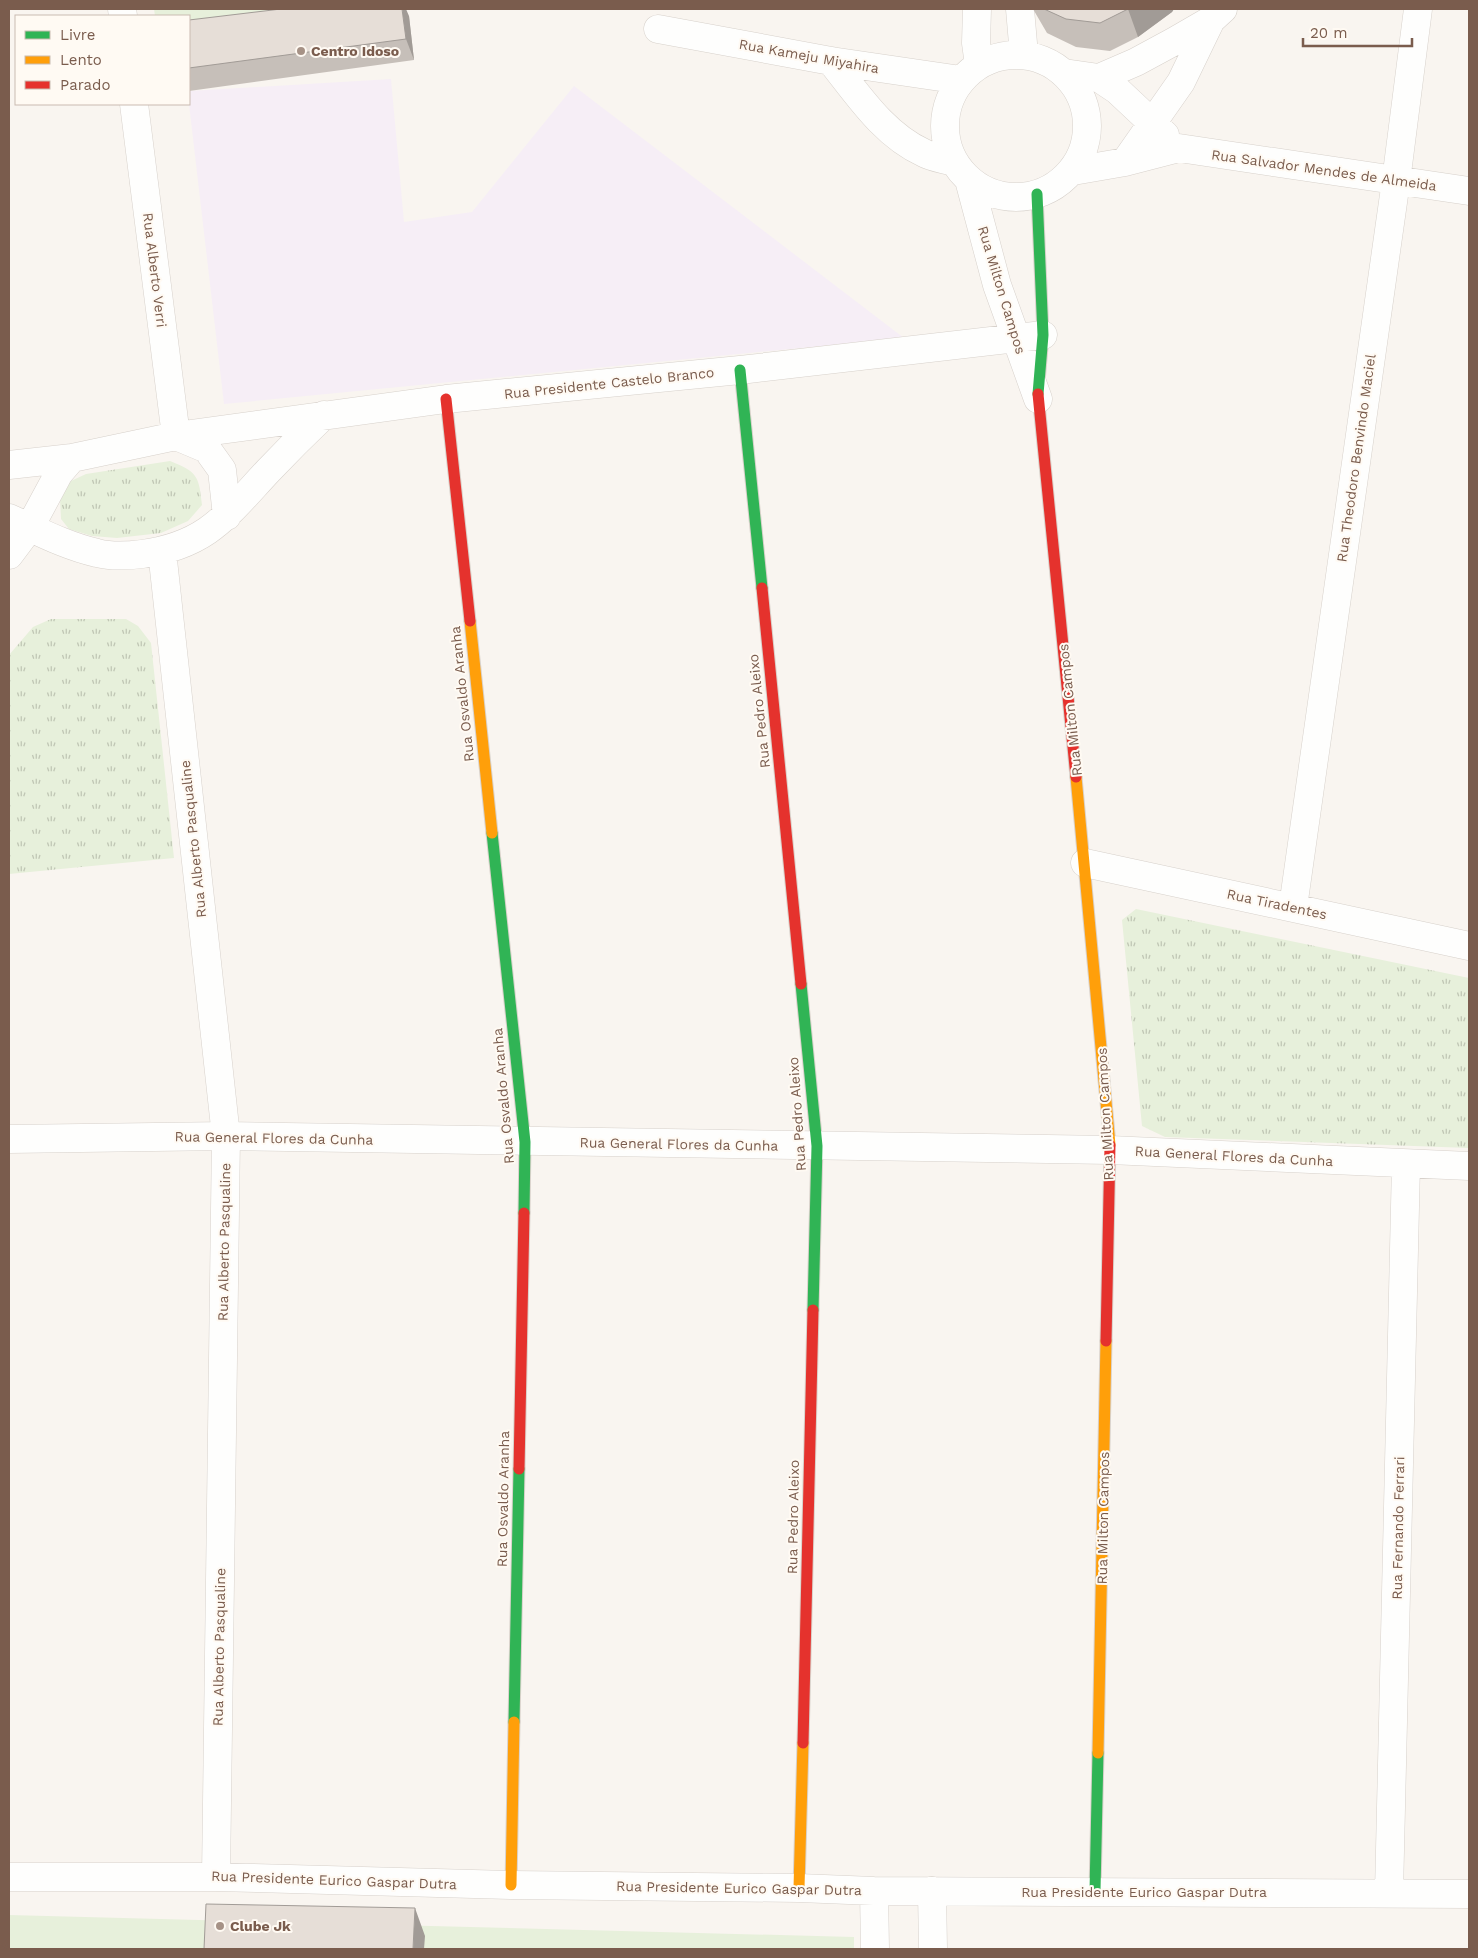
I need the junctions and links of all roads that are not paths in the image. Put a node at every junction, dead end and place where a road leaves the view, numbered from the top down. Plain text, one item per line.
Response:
1 (977, 9) edge
2 (1020, 9) edge
3 (1418, 9) edge
4 (1217, 14) edge
5 (658, 29) dead end
6 (1024, 55) junction
7 (832, 61) junction
8 (970, 73) junction
9 (1064, 73) junction
10 (1098, 78) junction
11 (134, 105) edge
12 (1152, 123) junction
13 (1179, 148) junction
14 (1125, 162) junction
15 (1072, 170) junction
16 (962, 171) junction
17 (1396, 181) junction
18 (1469, 191) edge
19 (1037, 194) junction
20 (1043, 335) junction
21 (1015, 338) junction
22 (740, 370) junction
23 (446, 399) junction
24 (1038, 399) junction
25 (324, 415) junction
26 (176, 436) junction
27 (72, 458) junction
28 (9, 465) edge
29 (227, 516) junction
30 (19, 523) edge
31 (162, 551) junction
32 (9, 555) edge
33 (1085, 863) junction
34 (1293, 907) junction
35 (1469, 946) edge
36 (226, 1136) junction
37 (9, 1138) edge
38 (525, 1142) junction
39 (817, 1146) junction
40 (1110, 1150) junction
41 (1406, 1164) junction
42 (1469, 1166) edge
43 (9, 1877) edge
44 (216, 1877) junction
45 (511, 1885) junction
46 (799, 1888) junction
47 (874, 1891) junction
48 (932, 1891) junction
49 (1095, 1891) junction
50 (1389, 1893) junction
51 (1469, 1894) edge
52 (875, 1949) edge
53 (933, 1949) edge

1 - 8 street
2 - 6 street
3 - 17 street, Rua Theodoro Benvindo Maciel
4 - 10 street
4 - 12 street
5 - 7 street, Rua Kameju Miyahira
6 - 8 street
6 - 9 street
7 - 8 street, Rua Kameju Miyahira
7 - 16 street
8 - 16 street
9 - 10 street
9 - 15 street
10 - 12 street
11 - 26 street, Rua Alberto Verri
12 - 13 street
12 - 14 street
13 - 14 street, Rua Salvador Mendes de Almeida
13 - 17 street, Rua Salvador Mendes de Almeida
14 - 15 street, Rua Salvador Mendes de Almeida
15 - 19 street
16 - 19 street
16 - 21 street, Rua Milton Campos
17 - 18 street, Rua Salvador Mendes de Almeida
17 - 34 street, Rua Theodoro Benvindo Maciel
19 - 20 street, Rua Milton Campos
20 - 21 street, Rua Presidente Castelo Branco
20 - 24 street, Rua Milton Campos
21 - 22 street, Rua Presidente Castelo Branco
21 - 24 street, Rua Milton Campos
22 - 23 street, Rua Presidente Castelo Branco
22 - 39 street, Rua Pedro Aleixo
23 - 25 street, Rua Presidente Castelo Branco
23 - 38 street, Rua Osvaldo Aranha
24 - 33 street, Rua Milton Campos
25 - 26 street, Rua Presidente Castelo Branco
25 - 29 street
26 - 27 street, Rua Presidente Castelo Branco
26 - 29 street
27 - 28 street, Rua Presidente Castelo Branco
27 - 30 street
29 - 31 street
30 - 31 street
30 - 32 street
31 - 36 street, Rua Alberto Pasqualine
33 - 34 street, Rua Tiradentes
33 - 40 street, Rua Milton Campos
34 - 35 street, Rua Tiradentes
36 - 37 street, Rua General Flores da Cunha
36 - 38 street, Rua General Flores da Cunha
36 - 44 street, Rua Alberto Pasqualine
38 - 39 street, Rua General Flores da Cunha
38 - 45 street, Rua Osvaldo Aranha
39 - 40 street, Rua General Flores da Cunha
39 - 46 street, Rua Pedro Aleixo
40 - 41 street, Rua General Flores da Cunha
40 - 49 street, Rua Milton Campos
41 - 42 street, Rua General Flores da Cunha
41 - 50 street, Rua Fernando Ferrari
43 - 44 street, Rua Presidente Eurico Gaspar Dutra
44 - 45 street, Rua Presidente Eurico Gaspar Dutra
45 - 46 street, Rua Presidente Eurico Gaspar Dutra
46 - 47 street, Rua Presidente Eurico Gaspar Dutra
47 - 48 street, Rua Presidente Eurico Gaspar Dutra
47 - 52 street
48 - 49 street, Rua Presidente Eurico Gaspar Dutra
48 - 53 street
49 - 50 street, Rua Presidente Eurico Gaspar Dutra
50 - 51 street, Rua Presidente Eurico Gaspar Dutra

